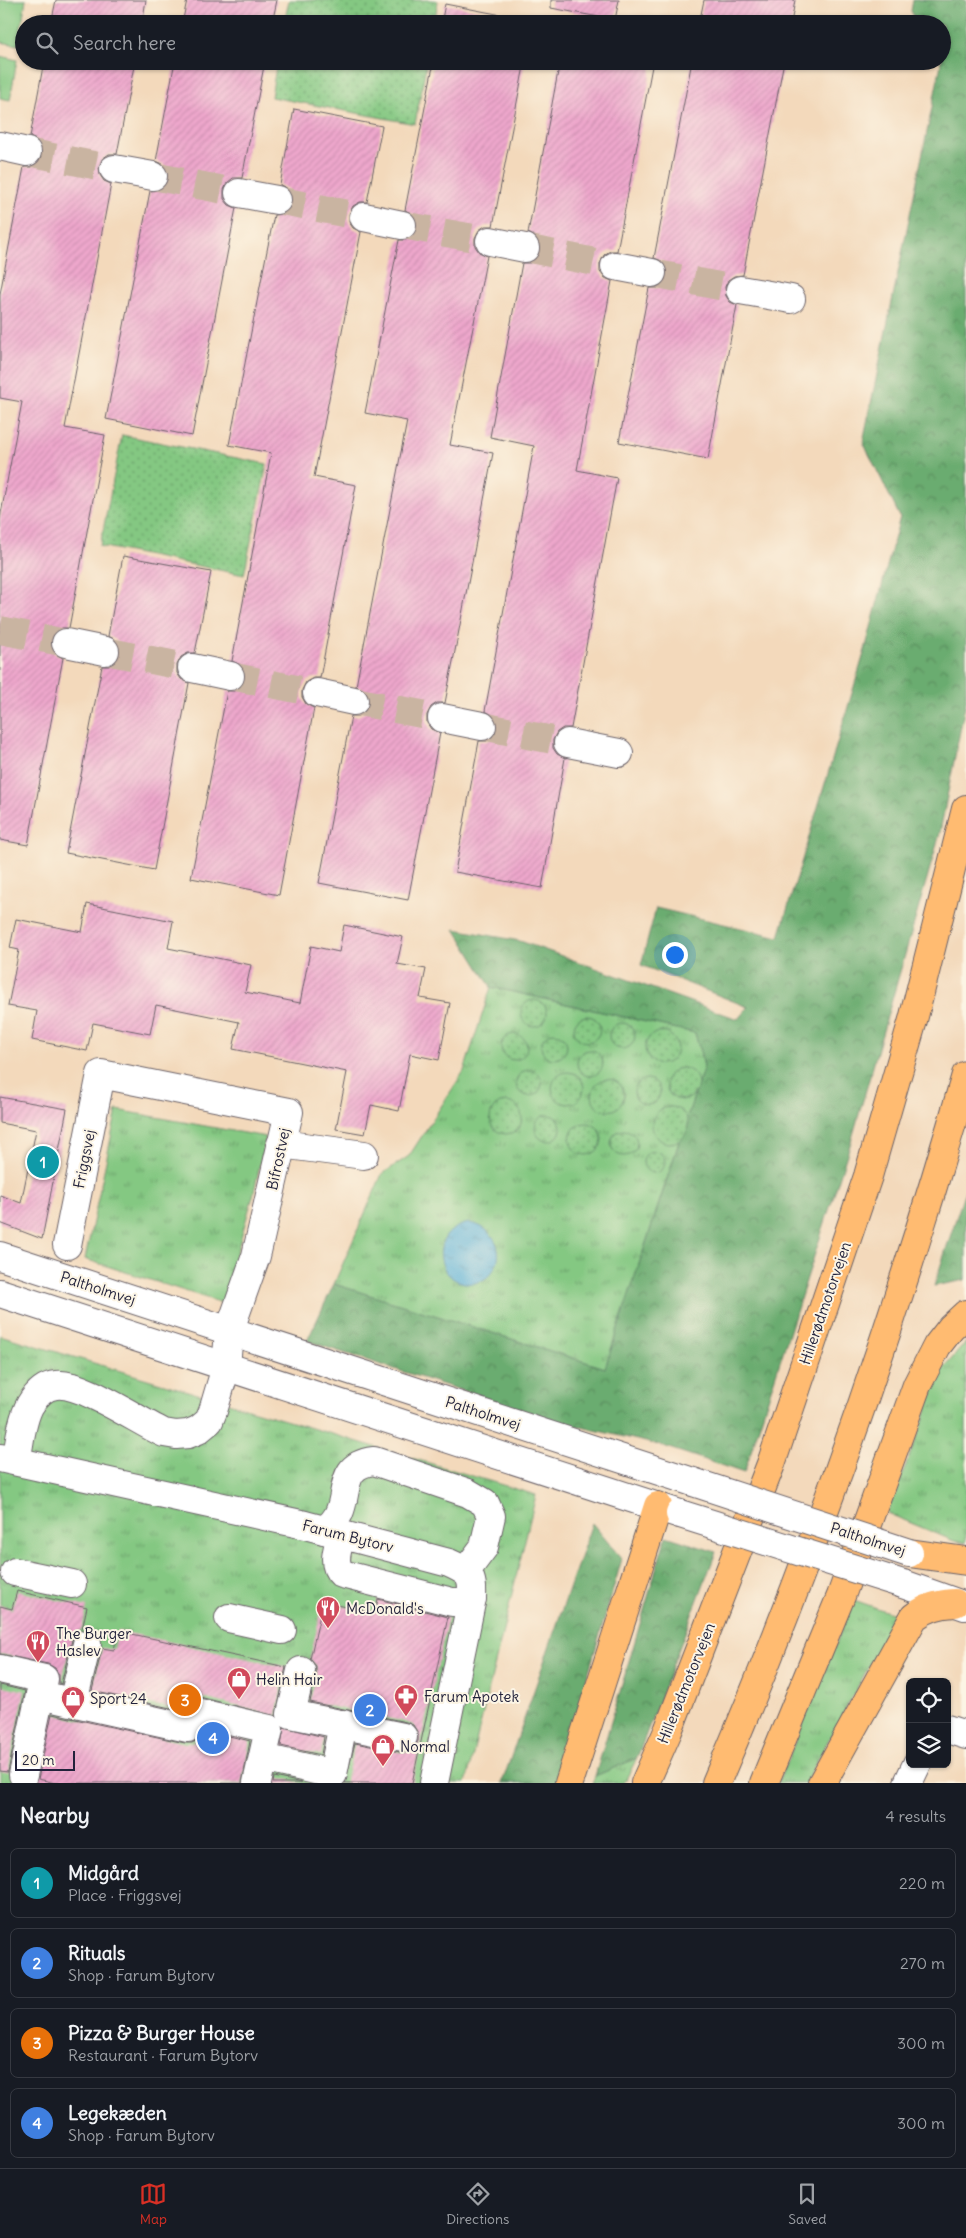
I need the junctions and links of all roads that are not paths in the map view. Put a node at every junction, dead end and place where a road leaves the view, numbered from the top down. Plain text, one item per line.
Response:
1 (0, 146) edge
2 (27, 152) tunnel mouth
3 (114, 169) tunnel mouth
4 (153, 176) tunnel mouth
5 (240, 193) tunnel mouth
6 (277, 200) tunnel mouth
7 (364, 217) tunnel mouth
8 (402, 225) tunnel mouth
9 (490, 242) tunnel mouth
10 (525, 248) tunnel mouth
11 (614, 266) tunnel mouth
12 (652, 273) tunnel mouth
13 (740, 290) tunnel mouth
14 (791, 299) dead end
15 (66, 643) tunnel mouth
16 (105, 651) tunnel mouth
17 (192, 668) tunnel mouth
18 (230, 676) tunnel mouth
19 (317, 693) tunnel mouth
20 (354, 701) tunnel mouth
21 (442, 718) tunnel mouth
22 (482, 726) tunnel mouth
23 (568, 743) tunnel mouth
24 (620, 754) dead end
25 (966, 809) edge
26 (101, 1074) joint
27 (966, 1075) edge
28 (281, 1144) junction
29 (364, 1155) dead end
30 (67, 1244) dead end
31 (0, 1256) edge
32 (0, 1293) edge
33 (966, 1314) edge
34 (230, 1332) junction
35 (226, 1367) junction
36 (5, 1464) edge
37 (681, 1478) junction
38 (36, 1480) dead end
39 (669, 1510) junction
40 (333, 1532) junction
41 (909, 1553) junction
42 (966, 1561) edge
43 (470, 1566) junction
44 (966, 1571) edge
45 (15, 1572) dead end
46 (72, 1584) dead end
47 (472, 1598) junction
48 (960, 1605) edge
49 (229, 1618) dead end
50 (282, 1630) dead end
51 (87, 1644) dead end
52 (0, 1669) edge
53 (301, 1671) dead end
54 (42, 1687) junction
55 (75, 1694) junction
56 (343, 1724) junction
57 (282, 1726) junction
58 (951, 1730) edge
59 (966, 1734) edge
60 (404, 1737) dead end
61 (267, 1768) edge
62 (915, 1768) edge
63 (23, 1776) dead end
64 (434, 1783) edge
65 (569, 1783) edge
66 (645, 1783) edge
67 (716, 1783) edge
68 (764, 1783) edge
69 (822, 1783) edge
70 (908, 1783) edge

1 - 2 street
3 - 4 street
5 - 6 street
7 - 8 street
9 - 10 street
11 - 12 street
13 - 14 street
15 - 16 street
17 - 18 street
19 - 20 street
21 - 22 street
23 - 24 street
25 - 66 highway, Hillerødmotorvejen
26 - 28 street, Bifrostvej
26 - 30 street, Friggsvej
27 - 67 highway
28 - 29 street
28 - 34 street, Bifrostvej
31 - 34 street, Paltholmvej
32 - 35 street
33 - 68 highway
34 - 35 street
34 - 37 street, Paltholmvej
35 - 36 street
35 - 39 street
36 - 38 street
36 - 40 street, Farum Bytorv
37 - 39 street
37 - 41 street, Paltholmvej, bridge
39 - 48 street, bridge
39 - 65 highway
40 - 43 street, Farum Bytorv
40 - 43 street
40 - 47 street
41 - 42 highway
41 - 44 street, Paltholmvej
43 - 47 street
45 - 46 street
47 - 64 street
48 - 69 highway
49 - 50 street
51 - 55 street
52 - 54 street
53 - 57 street
54 - 55 street
54 - 63 street
55 - 57 street
56 - 57 street
56 - 60 street
56 - 61 street
57 - 61 street
58 - 59 street
62 - 70 street

